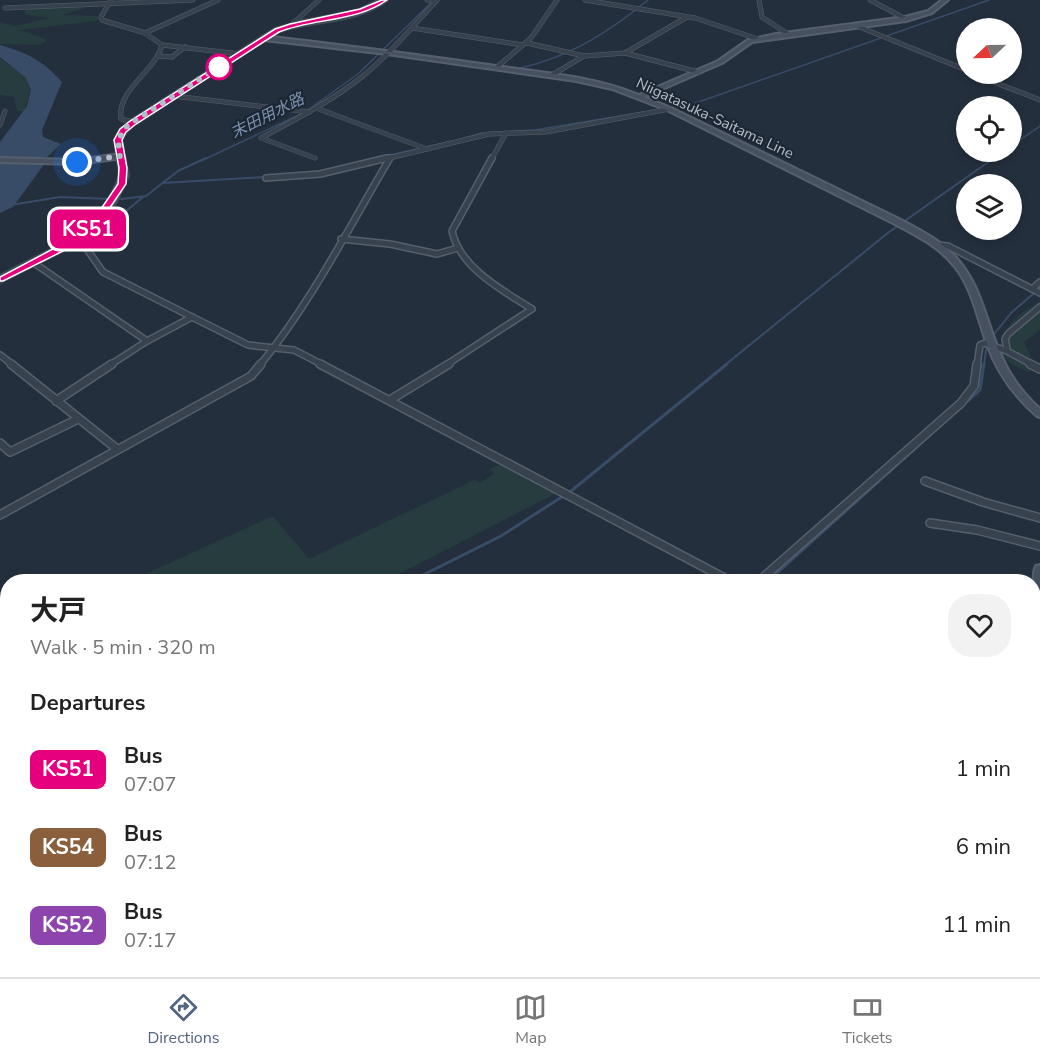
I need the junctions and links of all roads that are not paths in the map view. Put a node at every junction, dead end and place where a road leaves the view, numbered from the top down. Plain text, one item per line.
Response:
1 (32, 0) edge
2 (193, 0) edge
3 (218, 0) edge
4 (319, 0) edge
5 (384, 0) edge
6 (427, 0) edge
7 (557, 0) edge
8 (585, 0) edge
9 (645, 0) edge
10 (759, 0) edge
11 (870, 0) edge
12 (945, 0) edge
13 (437, 1) edge
14 (111, 2) edge
15 (28, 7) junction
16 (5, 8) dead end
17 (637, 8) junction
18 (687, 18) junction
19 (906, 19) junction
20 (290, 26) junction
21 (857, 27) junction
22 (412, 28) junction
23 (145, 33) junction
24 (788, 34) junction
25 (264, 38) junction
26 (758, 39) junction
27 (525, 44) junction
28 (162, 45) junction
29 (184, 47) junction
30 (387, 51) junction
31 (625, 53) junction
32 (240, 54) junction
33 (159, 56) junction
34 (584, 56) junction
35 (956, 66) edge
36 (497, 68) junction
37 (698, 72) junction
38 (552, 75) junction
39 (999, 84) edge
40 (174, 96) junction
41 (641, 96) junction
42 (1040, 100) edge
43 (316, 108) junction
44 (669, 109) junction
45 (5, 111) dead end
46 (310, 112) junction
47 (133, 122) junction
48 (0, 125) edge
49 (506, 133) junction
50 (427, 148) junction
51 (120, 156) junction
52 (315, 158) dead end
53 (391, 158) junction
54 (0, 160) edge
55 (266, 178) dead end
56 (91, 225) junction
57 (341, 239) junction
58 (84, 244) junction
59 (937, 245) junction
60 (63, 248) junction
61 (458, 248) junction
62 (34, 263) junction
63 (0, 279) edge
64 (1040, 282) edge
65 (1032, 289) junction
66 (1040, 293) edge
67 (1040, 307) edge
68 (192, 317) junction
69 (147, 341) junction
70 (991, 344) junction
71 (274, 348) junction
72 (1007, 348) junction
73 (0, 355) edge
74 (1040, 369) edge
75 (390, 400) junction
76 (56, 401) junction
77 (1040, 414) edge
78 (78, 418) junction
79 (0, 443) edge
80 (117, 449) junction
81 (925, 481) dead end
82 (0, 515) edge
83 (1040, 518) edge
84 (930, 524) dead end
85 (1040, 546) edge
86 (717, 574) edge
87 (767, 574) edge

1 - 15 street
2 - 14 street
3 - 23 street
4 - 20 street
5 - 20 main road
6 - 13 street
7 - 27 street
8 - 17 street
9 - 17 street
10 - 24 street
11 - 19 street
12 - 19 main road
13 - 22 street
14 - 15 street
14 - 23 street
15 - 16 street
17 - 18 street
18 - 26 street
18 - 31 street
19 - 21 main road
20 - 25 main road
21 - 24 main road
21 - 35 street
22 - 27 street
22 - 30 street
23 - 28 street
24 - 26 main road
25 - 30 main road, Niigatasuka-Saitama Line
25 - 32 main road
26 - 37 main road
27 - 34 street
27 - 36 street
28 - 29 street
28 - 33 street
29 - 32 street
29 - 33 street
30 - 36 main road, Niigatasuka-Saitama Line
30 - 43 street
31 - 34 street
31 - 37 street
32 - 40 main road
33 - 47 street
34 - 38 street
36 - 38 main road, Niigatasuka-Saitama Line
37 - 41 main road
38 - 41 main road, Niigatasuka-Saitama Line
39 - 42 street
40 - 46 street
40 - 47 main road
41 - 44 main road, Niigatasuka-Saitama Line
43 - 46 street
43 - 50 street
44 - 49 street
44 - 59 main road, Niigatasuka-Saitama Line
45 - 48 street
46 - 52 street
47 - 51 main road
49 - 50 street
49 - 61 street
50 - 53 street
51 - 54 main road
51 - 56 main road
53 - 55 street
53 - 57 street
56 - 58 street
56 - 60 main road
57 - 61 street
57 - 71 street
58 - 60 street
58 - 68 street
59 - 65 street
59 - 70 main road, Niigatasuka-Saitama Line
60 - 62 main road
61 - 75 street
62 - 63 main road
62 - 69 street
64 - 65 street
65 - 66 street
67 - 72 street
68 - 69 street
68 - 71 street
69 - 76 street
70 - 72 street
70 - 77 main road, Niigatasuka-Saitama Line
70 - 87 street
71 - 75 street
71 - 80 street
72 - 74 street
73 - 76 street
75 - 86 street
76 - 78 street
78 - 79 street
78 - 80 street
80 - 82 street
81 - 83 street
84 - 85 street

